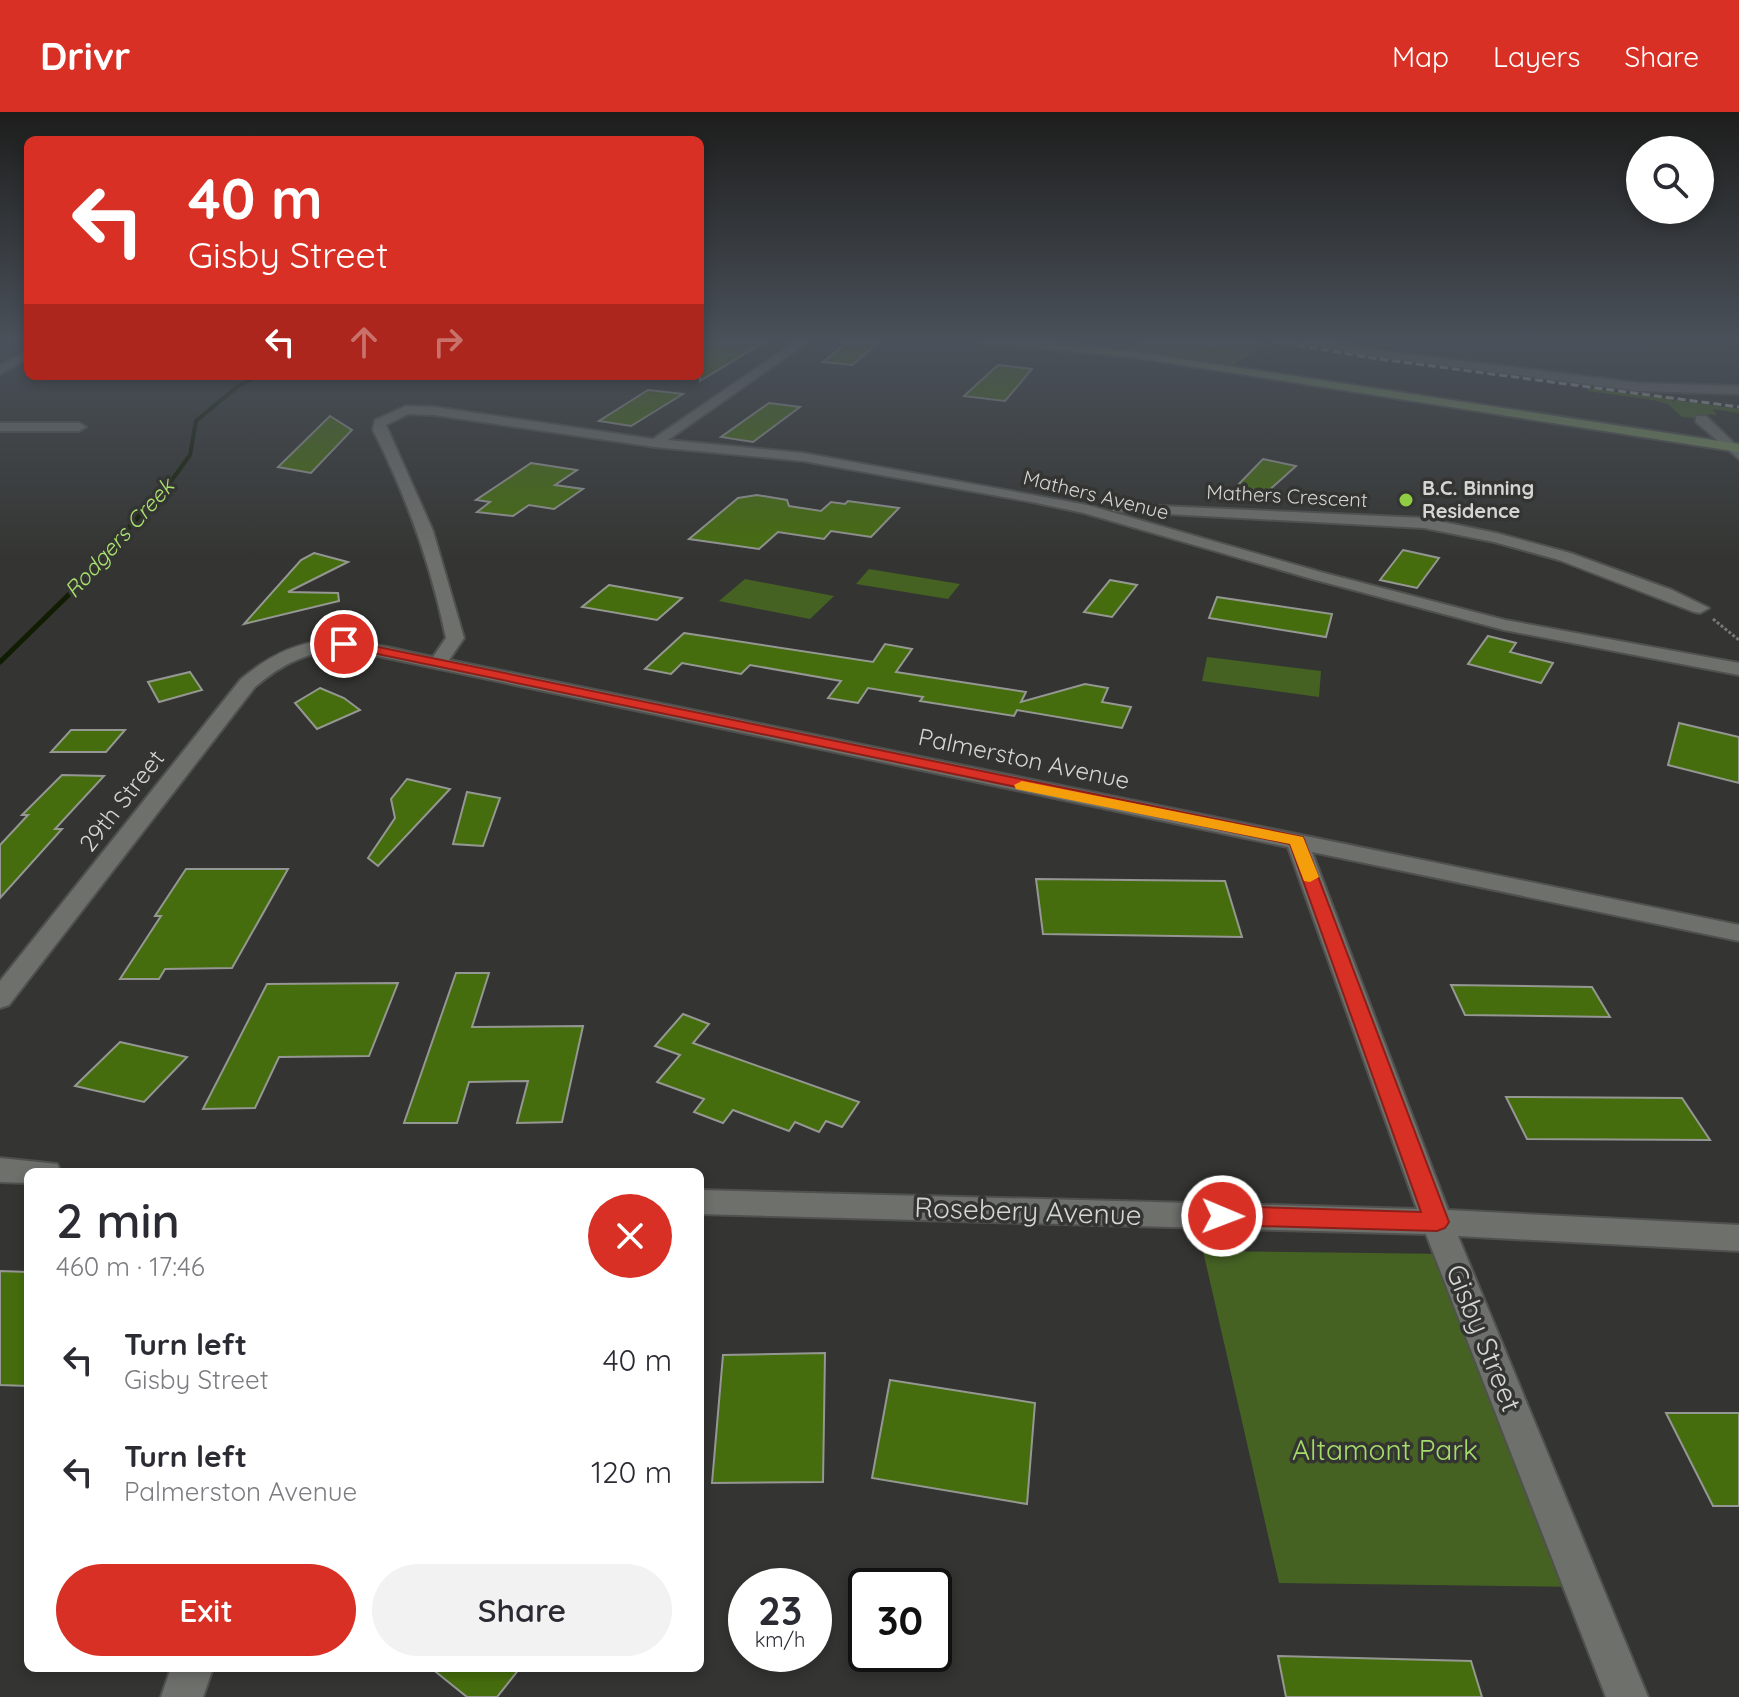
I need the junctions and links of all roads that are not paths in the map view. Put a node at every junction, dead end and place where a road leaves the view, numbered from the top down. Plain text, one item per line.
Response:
1 (396, 413) edge
2 (448, 413) edge
3 (699, 413) edge
4 (1505, 413) edge
5 (1701, 419) dead end
6 (0, 427) edge
7 (79, 427) dead end
8 (655, 443) junction
9 (1736, 450) edge
10 (1087, 509) junction
11 (1700, 608) road end
12 (297, 649) joint
13 (439, 662) junction
14 (1739, 669) edge
15 (1297, 841) junction
16 (1739, 933) edge
17 (0, 999) edge
18 (0, 1170) edge
19 (24, 1171) edge
20 (704, 1202) edge
21 (1437, 1222) junction
22 (1739, 1238) edge
23 (191, 1672) edge
24 (182, 1697) edge
25 (1627, 1697) edge

1 - 13 street, Mathers Avenue
2 - 8 street, Mathers Avenue
3 - 8 street
4 - 9 main road
5 - 9 street
6 - 7 street
8 - 10 street, Mathers Avenue
10 - 11 street, Mathers Crescent
10 - 14 street, Mathers Avenue
12 - 13 street, Palmerston Avenue
12 - 17 street, 29th Street
13 - 15 street, Palmerston Avenue
15 - 16 street, Palmerston Avenue
15 - 21 street, Gisby Street
18 - 19 street
20 - 21 street, Rosebery Avenue
21 - 22 street, Rosebery Avenue
21 - 25 street, Gisby Street
23 - 24 street

